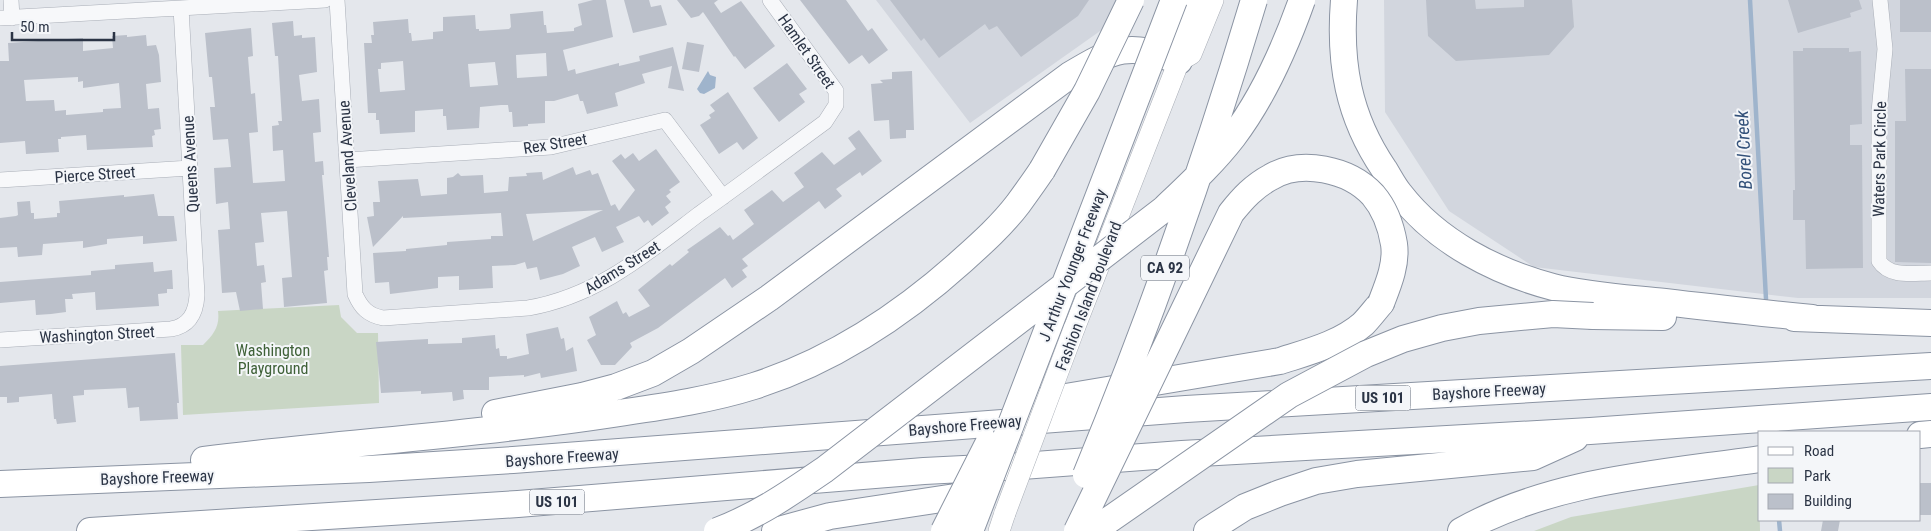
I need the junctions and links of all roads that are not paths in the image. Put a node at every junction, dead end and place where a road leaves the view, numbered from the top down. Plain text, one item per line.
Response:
1 (12, 0) edge
2 (324, 0) edge
3 (337, 0) edge
4 (770, 0) edge
5 (1131, 0) edge
6 (1174, 0) edge
7 (1192, 0) edge
8 (1213, 0) edge
9 (1254, 0) edge
10 (1302, 0) edge
11 (1344, 0) edge
12 (1880, 0) edge
13 (181, 8) junction
14 (6, 18) edge
15 (1179, 61) junction
16 (836, 105) joint
17 (347, 160) junction
18 (190, 168) junction
19 (0, 180) edge
20 (1104, 180) junction
21 (723, 197) junction
22 (1931, 273) edge
23 (1595, 306) junction
24 (365, 310) joint
25 (190, 318) joint
26 (1931, 323) edge
27 (0, 340) edge
28 (1931, 366) edge
29 (1931, 407) edge
30 (1590, 431) junction
31 (836, 435) junction
32 (309, 447) junction
33 (1758, 458) edge
34 (1022, 466) junction
35 (10, 484) edge
36 (1002, 522) edge
37 (90, 531) edge
38 (717, 531) edge
39 (775, 531) edge
40 (944, 531) edge
41 (970, 531) edge
42 (1063, 531) edge
43 (1077, 531) edge
44 (1093, 531) edge
45 (1207, 531) edge
46 (1461, 531) edge

1 - 14 street
2 - 13 street
3 - 17 street, Cleveland Avenue
4 - 16 street, Hamlet Street
5 - 32 highway, bridge
6 - 20 highway, J Arthur Younger Freeway, bridge
7 - 15 main road, Fashion Island Boulevard
8 - 15 main road, Fashion Island Boulevard
9 - 42 highway, CA 92, bridge
10 - 38 highway, bridge
11 - 23 highway
12 - 22 street, Waters Park Circle
13 - 14 street
13 - 18 street, Queens Avenue
15 - 32 highway
15 - 36 main road, Fashion Island Boulevard, bridge
16 - 21 street, Adams Street
17 - 21 street, Rex Street
17 - 24 street, Cleveland Avenue
18 - 19 street, Pierce Street
18 - 25 street, Queens Avenue
20 - 40 highway, bridge
20 - 41 highway, J Arthur Younger Freeway, bridge
21 - 24 street, Adams Street
23 - 26 highway
23 - 44 highway, bridge
25 - 27 street, Washington Street
28 - 31 highway, Bayshore Freeway / US 101
29 - 30 highway, US 101
30 - 34 highway, US 101
30 - 45 highway
31 - 35 highway, Bayshore Freeway / US 101
31 - 43 highway, bridge
32 - 35 highway
33 - 46 highway
34 - 37 highway, US 101
34 - 39 highway

